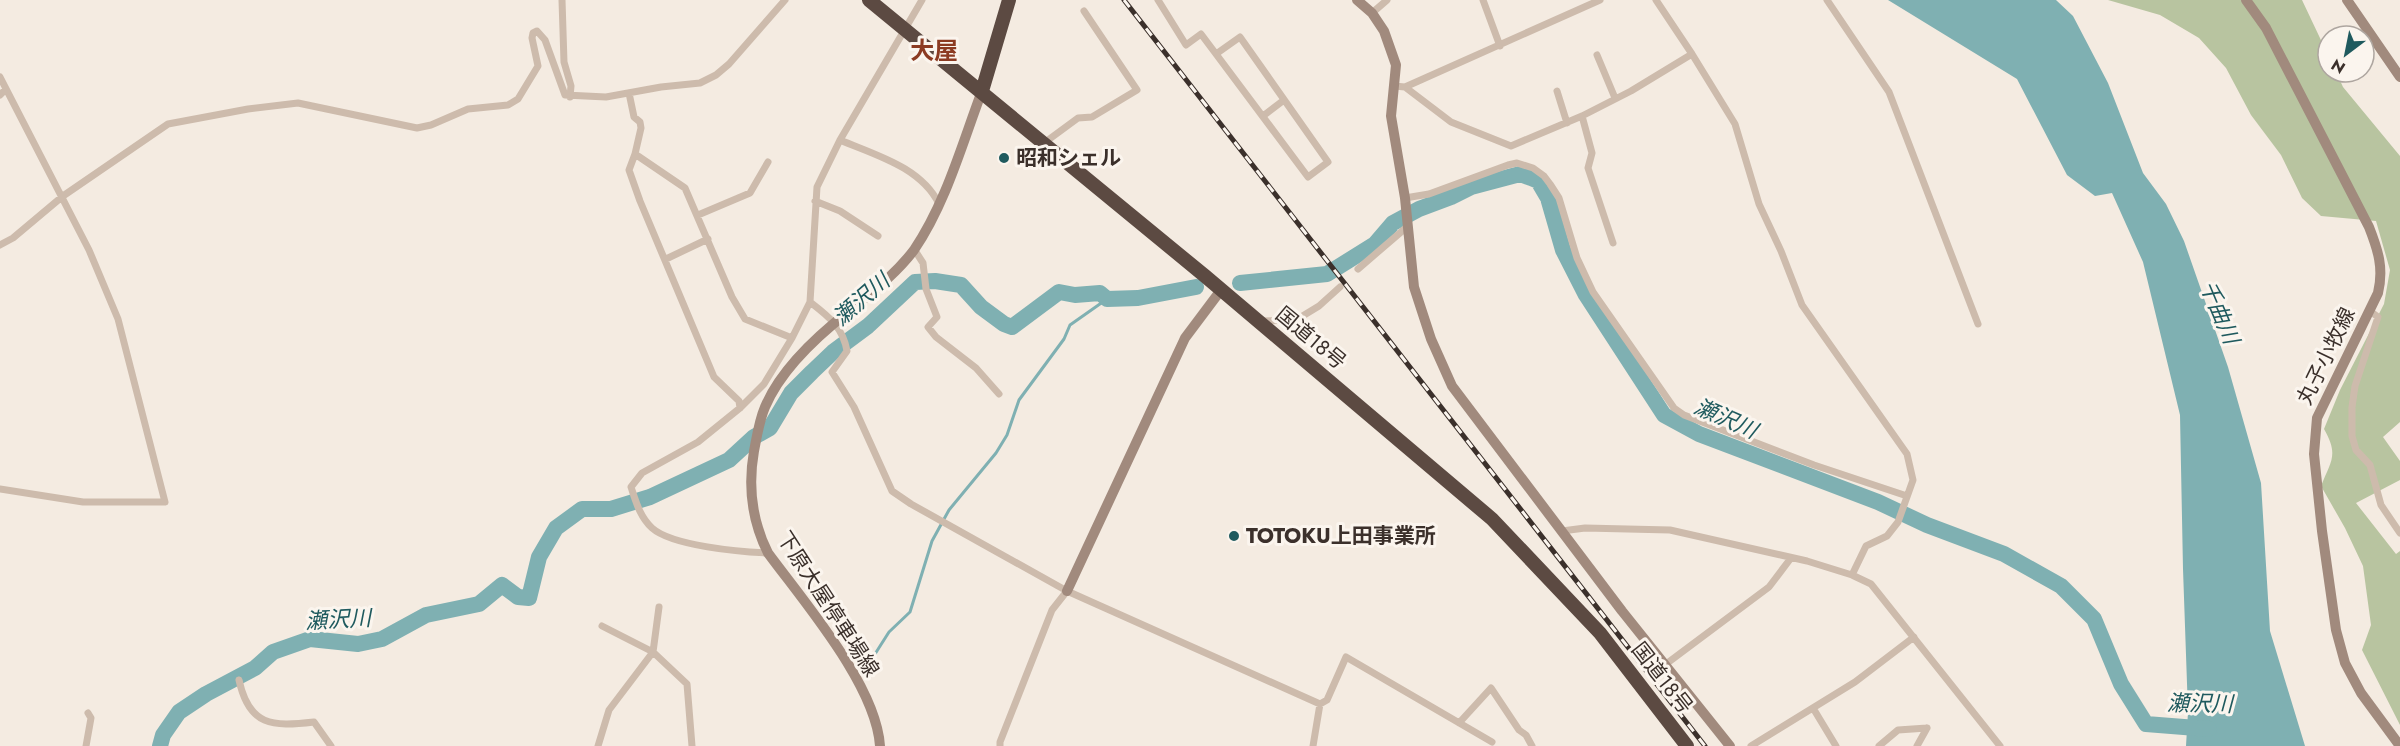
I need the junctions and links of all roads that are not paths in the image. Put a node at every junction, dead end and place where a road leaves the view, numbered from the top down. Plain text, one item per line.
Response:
1 (562, 0) edge
2 (785, 0) edge
3 (869, 0) edge
4 (922, 0) edge
5 (1009, 0) edge
6 (1158, 0) edge
7 (1357, 0) edge
8 (1388, 0) edge
9 (1482, 0) edge
10 (1600, 0) edge
11 (1656, 0) edge
12 (1827, 0) edge
13 (2246, 0) edge
14 (2348, 0) edge
15 (1084, 11) dead end
16 (1372, 14) junction
17 (905, 30) junction
18 (1500, 46) junction
19 (1216, 54) junction
20 (1692, 54) junction
21 (1597, 55) dead end
22 (0, 77) edge
23 (2400, 77) edge
24 (1399, 86) junction
25 (6, 88) junction
26 (982, 91) junction
27 (1557, 91) dead end
28 (629, 93) junction
29 (0, 95) edge
30 (570, 97) junction
31 (1615, 98) junction
32 (1284, 100) junction
33 (1263, 116) junction
34 (1582, 116) junction
35 (1567, 123) junction
36 (840, 140) junction
37 (1044, 143) junction
38 (635, 154) junction
39 (768, 162) dead end
40 (63, 196) junction
41 (816, 201) junction
42 (1406, 201) junction
43 (939, 204) junction
44 (698, 215) junction
45 (1408, 223) junction
46 (878, 236) dead end
47 (708, 239) junction
48 (1612, 243) dead end
49 (0, 245) edge
50 (914, 249) junction
51 (666, 259) junction
52 (1358, 269) dead end
53 (1340, 286) dead end
54 (1221, 290) junction
55 (810, 302) junction
56 (2370, 311) junction
57 (836, 322) junction
58 (1258, 322) junction
59 (1978, 324) dead end
60 (792, 338) junction
61 (999, 394) dead end
62 (740, 408) junction
63 (0, 489) edge
64 (1906, 500) junction
65 (1562, 531) junction
66 (2400, 533) edge
67 (768, 553) junction
68 (1791, 558) junction
69 (1852, 575) junction
70 (1067, 591) junction
71 (658, 607) dead end
72 (602, 626) dead end
73 (1914, 637) junction
74 (653, 652) junction
75 (1666, 664) junction
76 (240, 680) dead end
77 (1320, 704) junction
78 (1813, 708) junction
79 (88, 713) dead end
80 (1460, 723) junction
81 (1492, 742) dead end
82 (86, 746) edge
83 (331, 746) edge
84 (598, 746) edge
85 (692, 746) edge
86 (880, 746) edge
87 (1000, 746) edge
88 (1313, 746) edge
89 (1532, 746) edge
90 (1688, 746) edge
91 (1730, 746) edge
92 (1751, 746) edge
93 (1836, 746) edge
94 (1879, 746) edge
95 (1917, 746) edge
96 (2000, 746) edge
97 (2400, 746) edge

1 - 30 street
2 - 28 street
3 - 17 highway, 国道18号
4 - 17 street
5 - 26 highway
6 - 19 street
7 - 16 street
8 - 16 street
9 - 18 street
10 - 18 street
11 - 20 street
12 - 59 street
13 - 56 street, 丸子小牧線
14 - 23 street
15 - 37 street
16 - 24 street
17 - 26 highway, 国道18号
17 - 36 street
18 - 24 street
19 - 32 street
19 - 33 street
20 - 31 street
20 - 64 street
21 - 31 street
22 - 25 street
24 - 35 street
24 - 42 street
25 - 29 street
25 - 40 street
26 - 37 highway, 国道18号
26 - 43 street, 下原大屋停車場線
27 - 35 street
28 - 30 street
28 - 38 street
30 - 40 street
31 - 34 street
32 - 33 street
32 - 33 street
34 - 35 street
34 - 48 street
36 - 41 street
36 - 43 street
37 - 54 highway, 国道18号
38 - 44 street
38 - 51 street
39 - 44 street
40 - 49 street
40 - 63 street
41 - 46 street
41 - 55 street
42 - 45 street
42 - 64 street
43 - 50 street, 下原大屋停車場線
44 - 47 street
45 - 52 street
45 - 65 street
47 - 51 street
47 - 60 street
50 - 57 street, 下原大屋停車場線
50 - 61 street
51 - 62 street
53 - 58 street
54 - 58 highway, 国道18号
54 - 70 street
55 - 57 street
55 - 60 street
56 - 66 street
56 - 97 street, 丸子小牧線
57 - 67 street, 下原大屋停車場線
57 - 70 street
58 - 90 highway, 国道18号
60 - 62 street
62 - 67 street
64 - 69 street
65 - 68 street
65 - 75 street
67 - 86 street, 下原大屋停車場線
68 - 69 street
68 - 75 street
69 - 73 street
70 - 77 street
70 - 87 street
71 - 74 street
72 - 74 street
73 - 78 street
73 - 96 street
74 - 84 street
74 - 85 street
75 - 91 street
76 - 83 street
77 - 80 street
77 - 88 street
78 - 92 street
78 - 93 street
79 - 82 street
80 - 81 street
80 - 89 street
94 - 95 street

